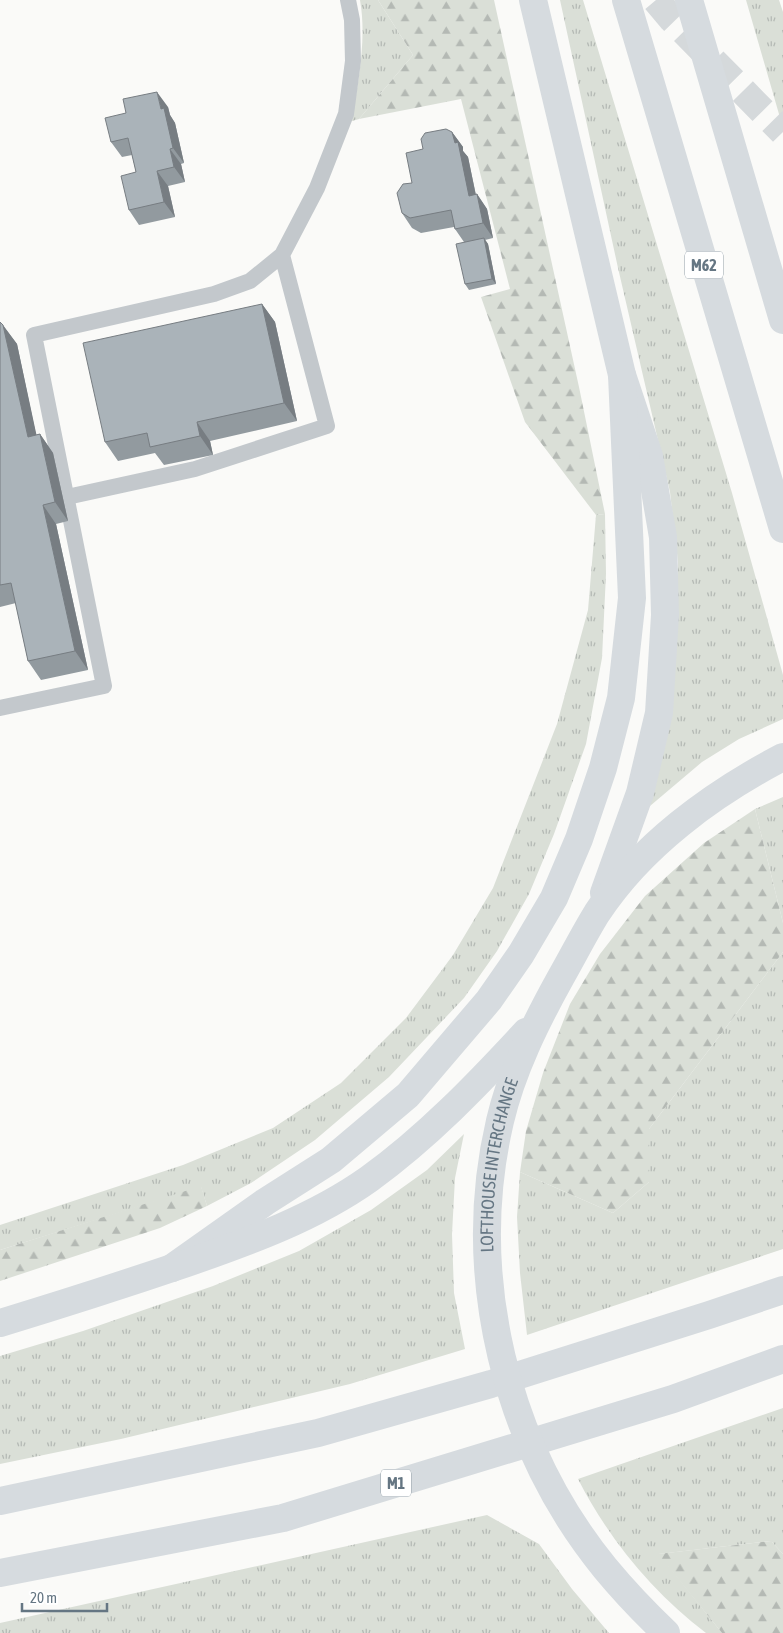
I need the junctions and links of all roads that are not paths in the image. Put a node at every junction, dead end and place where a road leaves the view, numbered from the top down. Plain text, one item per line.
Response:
1 (348, 0) edge
2 (533, 0) edge
3 (626, 0) edge
4 (689, 0) edge
5 (282, 255) junction
6 (783, 320) edge
7 (622, 375) junction
8 (67, 496) junction
9 (783, 530) edge
10 (0, 708) edge
11 (783, 757) edge
12 (597, 913) junction
13 (537, 1020) junction
14 (172, 1268) junction
15 (783, 1290) edge
16 (0, 1323) edge
17 (783, 1360) edge
18 (0, 1501) edge
19 (0, 1573) edge
20 (666, 1633) edge

1 - 5 lane
2 - 7 highway
3 - 9 highway, M62
4 - 6 highway
5 - 8 lane
5 - 8 lane
7 - 12 highway
7 - 14 highway
8 - 10 lane
11 - 12 highway, LOFTHOUSE INTERCHANGE
12 - 13 highway, LOFTHOUSE INTERCHANGE
13 - 14 highway
13 - 20 highway, LOFTHOUSE INTERCHANGE
14 - 16 highway
15 - 18 highway
17 - 19 highway, M1

